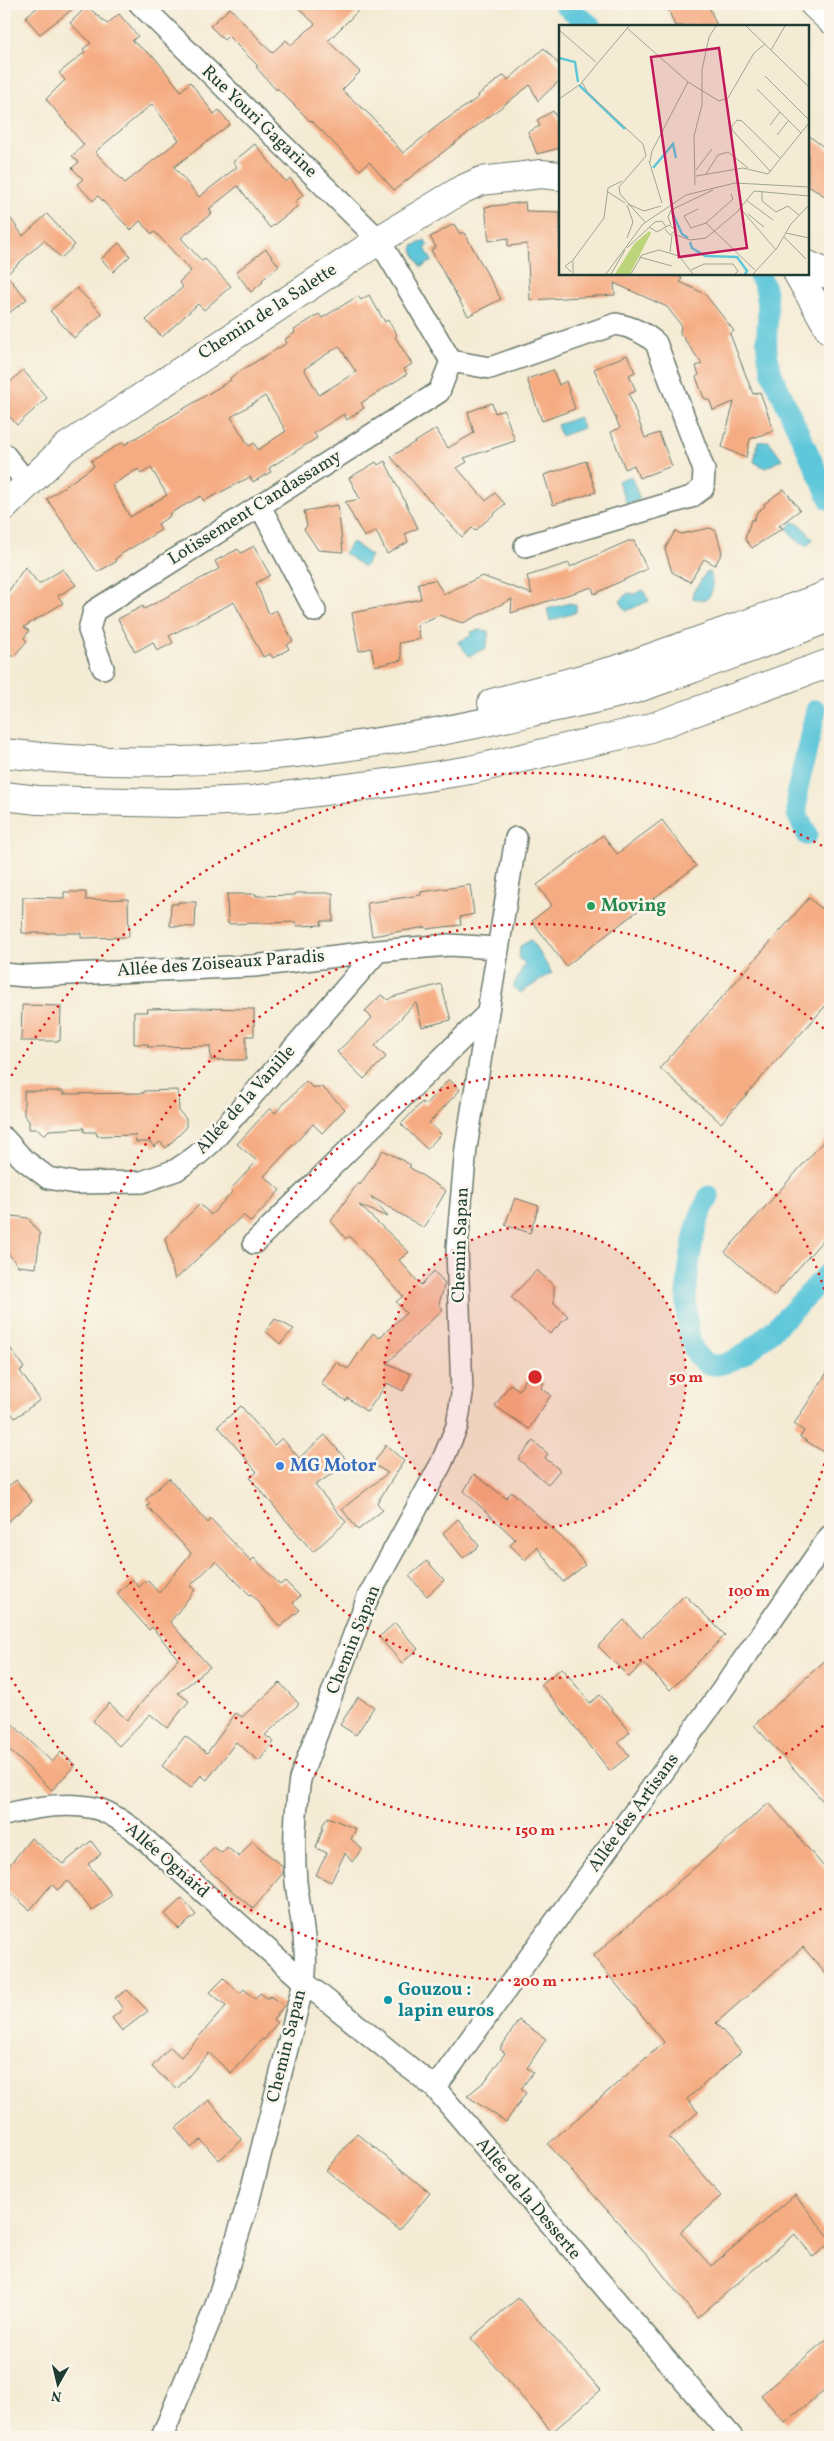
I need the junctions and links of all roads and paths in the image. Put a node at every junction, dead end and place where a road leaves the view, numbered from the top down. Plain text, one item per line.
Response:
1 (140, 4) edge
2 (814, 4) edge
3 (830, 19) edge
4 (559, 176) edge
5 (378, 240) junction
6 (809, 265) edge
7 (799, 275) edge
8 (830, 275) edge
9 (830, 330) edge
10 (451, 360) junction
11 (4, 454) edge
12 (28, 484) junction
13 (260, 506) junction
14 (4, 508) edge
15 (525, 546) dead end
16 (830, 592) edge
17 (315, 611) dead end
18 (830, 617) edge
19 (830, 663) edge
20 (103, 668) dead end
21 (830, 683) edge
22 (647, 729) junction
23 (320, 750) junction
24 (4, 753) edge
25 (4, 796) edge
26 (516, 838) dead end
27 (497, 948) junction
28 (378, 951) junction
29 (4, 974) edge
30 (487, 1014) junction
31 (4, 1138) edge
32 (254, 1243) dead end
33 (830, 1536) edge
34 (4, 1815) edge
35 (304, 1982) junction
36 (435, 2088) junction
37 (162, 2437) edge
38 (732, 2437) edge

1 - 5 street, Rue Youri Gagarine
2 - 3 main road
4 - 5 main road, Chemin de la Salette
5 - 10 street
5 - 12 main road, Chemin de la Salette
6 - 8 main road
7 - 9 main road
10 - 13 street, Lotissement Candassamy
10 - 15 street
11 - 12 street
12 - 14 main road, Chemin de la Salette
13 - 17 street
13 - 20 street, Lotissement Candassamy
16 - 23 main road
18 - 23 main road
19 - 22 main road
21 - 22 main road
22 - 25 main road
23 - 24 main road
26 - 27 street, Chemin Sapan
27 - 28 street, Allée des Zoiseaux Paradis
27 - 30 street, Chemin Sapan
28 - 29 street, Allée des Zoiseaux Paradis
28 - 31 street, Allée de la Vanille
30 - 32 street
30 - 35 street, Chemin Sapan
33 - 36 street, Allée des Artisans
34 - 35 street, Allée Ognard
35 - 36 street, Allée de la Desserte
35 - 37 street, Chemin Sapan
36 - 38 street, Allée de la Desserte

